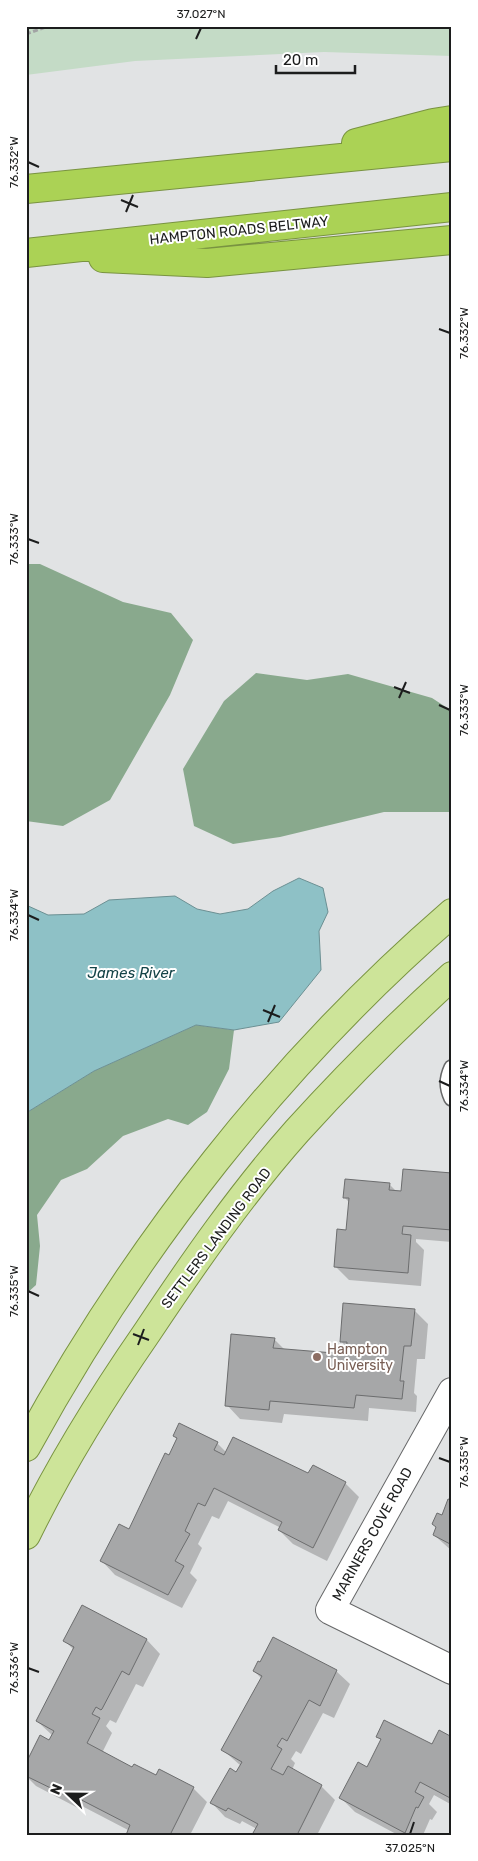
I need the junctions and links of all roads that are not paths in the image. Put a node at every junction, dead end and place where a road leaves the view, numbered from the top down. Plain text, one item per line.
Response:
1 (452, 120) edge
2 (452, 147) edge
3 (265, 166) junction
4 (26, 189) edge
5 (452, 207) edge
6 (452, 240) edge
7 (26, 254) edge
8 (452, 914) edge
9 (452, 976) edge
10 (452, 1068) edge
11 (452, 1098) edge
12 (452, 1392) edge
13 (26, 1446) edge
14 (26, 1535) edge
15 (452, 1670) edge

1 - 3 highway
2 - 3 highway
3 - 4 highway
5 - 7 highway, HAMPTON ROADS BELTWAY
6 - 7 highway
8 - 13 main road
9 - 14 main road, SETTLERS LANDING ROAD
10 - 11 lane
12 - 15 street, MARINERS COVE ROAD

